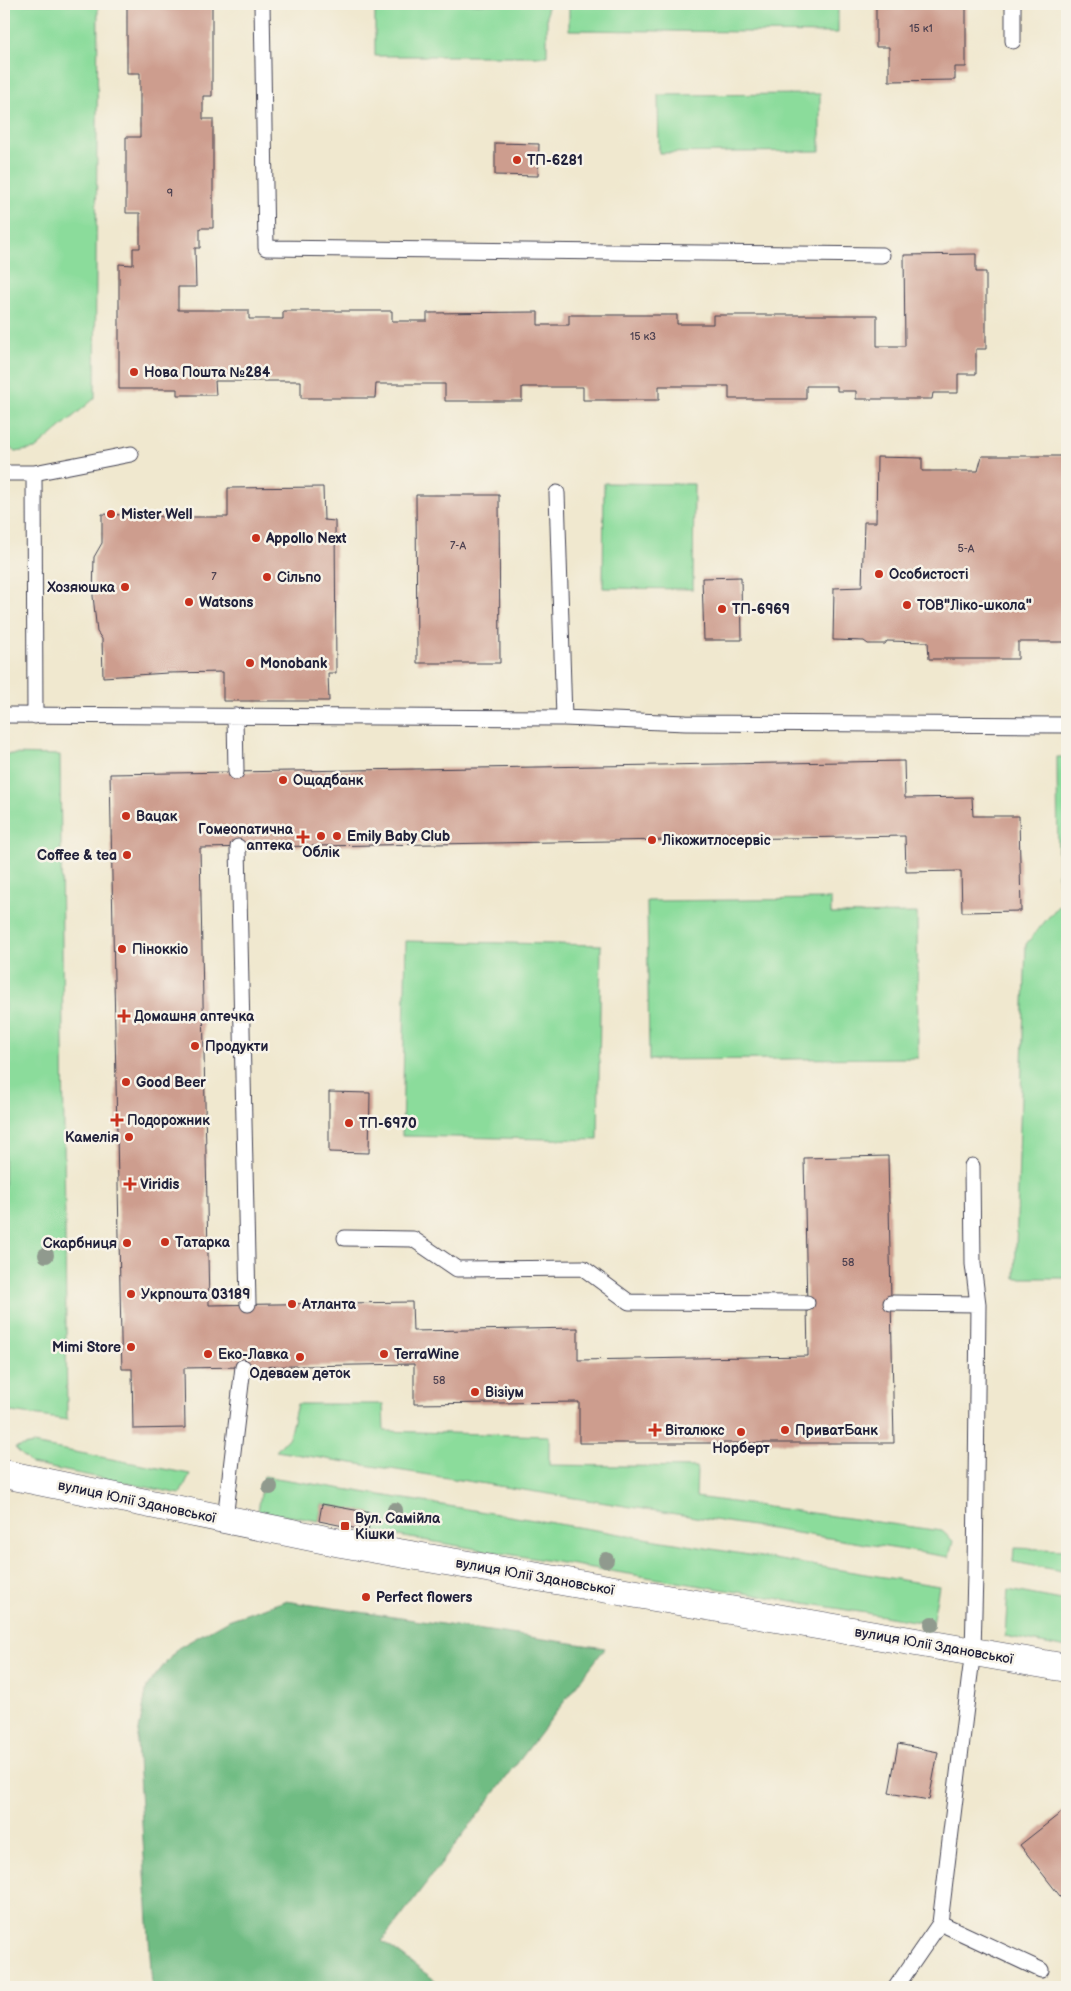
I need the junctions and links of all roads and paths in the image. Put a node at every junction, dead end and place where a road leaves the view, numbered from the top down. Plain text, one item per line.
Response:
1 (262, 4) edge
2 (1013, 4) edge
3 (1014, 41) dead end
4 (882, 255) dead end
5 (131, 454) dead end
6 (4, 473) edge
7 (34, 473) junction
8 (557, 493) dead end
9 (4, 716) edge
10 (35, 716) junction
11 (235, 716) junction
12 (564, 718) junction
13 (1067, 725) edge
14 (236, 772) dead end
15 (238, 847) dead end
16 (972, 1166) dead end
17 (345, 1238) dead end
18 (807, 1303) dead end
19 (891, 1303) dead end
20 (248, 1304) dead end
21 (978, 1304) junction
22 (243, 1367) dead end
23 (4, 1474) edge
24 (225, 1519) junction
25 (973, 1651) junction
26 (1067, 1668) edge
27 (940, 1923) junction
28 (1041, 1970) dead end
29 (896, 1987) edge

1 - 4 lane
2 - 3 lane
5 - 7 lane
6 - 7 lane
7 - 10 lane
8 - 12 lane
9 - 10 lane
10 - 11 lane
11 - 12 lane
11 - 14 lane
12 - 13 lane
15 - 20 lane
16 - 21 lane
17 - 18 lane
19 - 21 lane
21 - 25 lane
22 - 24 lane
23 - 24 street, вулиця Юлії Здановської
24 - 25 street, вулиця Юлії Здановської
25 - 26 street, вулиця Юлії Здановської
25 - 27 lane
27 - 28 lane
27 - 29 lane

